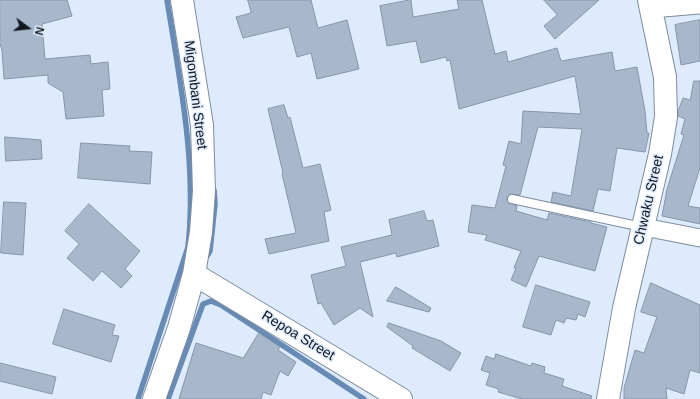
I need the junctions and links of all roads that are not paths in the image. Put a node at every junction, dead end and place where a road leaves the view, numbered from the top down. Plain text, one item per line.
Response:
1 (182, 0) edge
2 (650, 4) edge
3 (700, 5) edge
4 (512, 199) dead end
5 (644, 227) junction
6 (700, 238) edge
7 (194, 274) junction
8 (154, 399) edge
9 (401, 399) edge
10 (608, 399) edge

1 - 7 main road, Migombani Street
2 - 3 street
2 - 5 main road, Chwaku Street
4 - 5 lane
5 - 6 street
5 - 10 main road, Chwaku Street
7 - 8 main road, Migombani Street
7 - 9 main road, Repoa Street

